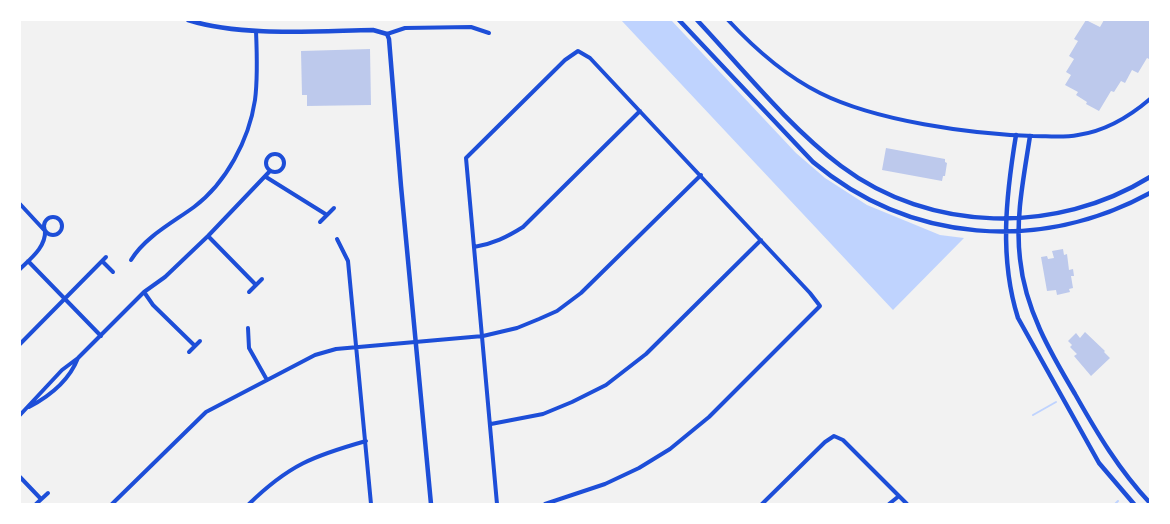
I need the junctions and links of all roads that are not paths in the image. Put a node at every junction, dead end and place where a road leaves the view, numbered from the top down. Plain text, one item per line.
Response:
1 (188, 20) edge
2 (678, 20) edge
3 (697, 20) edge
4 (728, 20) edge
5 (256, 30) junction
6 (489, 33) dead end
7 (387, 34) junction
8 (1150, 99) edge
9 (640, 111) junction
10 (1016, 135) junction
11 (1030, 136) junction
12 (270, 171) junction
13 (701, 175) junction
14 (266, 177) junction
15 (1150, 177) edge
16 (1150, 193) edge
17 (20, 204) edge
18 (334, 208) dead end
19 (327, 215) junction
20 (1019, 218) junction
21 (1005, 219) junction
22 (320, 222) dead end
23 (45, 231) junction
24 (1019, 231) junction
25 (1006, 232) junction
26 (207, 236) junction
27 (337, 239) dead end
28 (761, 240) junction
29 (474, 247) junction
30 (131, 260) dead end
31 (28, 261) junction
32 (20, 269) edge
33 (113, 272) dead end
34 (262, 279) dead end
35 (256, 285) junction
36 (144, 292) junction
37 (249, 292) dead end
38 (65, 299) junction
39 (248, 328) dead end
40 (101, 336) junction
41 (483, 336) junction
42 (200, 341) dead end
43 (415, 342) junction
44 (20, 344) edge
45 (195, 346) junction
46 (357, 347) junction
47 (189, 352) dead end
48 (78, 358) junction
49 (267, 380) junction
50 (26, 408) junction
51 (20, 415) edge
52 (490, 424) junction
53 (366, 441) junction
54 (20, 477) edge
55 (48, 493) dead end
56 (899, 496) junction
57 (41, 499) junction
58 (1150, 503) edge
59 (36, 504) edge
60 (112, 504) edge
61 (249, 504) edge
62 (371, 504) edge
63 (431, 504) edge
64 (497, 504) edge
65 (545, 504) edge
66 (762, 504) edge
67 (890, 504) edge
68 (907, 504) edge
69 (1134, 504) edge

1 - 5 street
2 - 25 street
3 - 21 street
4 - 10 street
5 - 7 street
5 - 30 street
6 - 7 street
7 - 43 street
8 - 11 street
9 - 13 street
9 - 29 street
9 - 29 street
10 - 11 street
10 - 21 street
11 - 20 street
12 - 12 street
12 - 14 street
13 - 28 street
13 - 41 street
14 - 19 street
14 - 26 street
15 - 20 street
16 - 24 street
17 - 23 street
18 - 19 street
19 - 22 street
20 - 21 street
20 - 24 street
21 - 25 street
23 - 23 street
23 - 31 street
24 - 25 street
24 - 58 street
25 - 69 street
26 - 35 street
26 - 36 street
27 - 46 street
28 - 52 street
28 - 65 street
29 - 41 street
31 - 32 street
31 - 38 street
33 - 38 street
34 - 35 street
35 - 37 street
36 - 40 street
36 - 45 street
38 - 40 street
38 - 44 street
39 - 49 street
40 - 48 street
41 - 43 street
41 - 52 street
42 - 45 street
43 - 46 street
43 - 63 street
45 - 47 street
46 - 49 street
46 - 53 street
48 - 50 street
48 - 50 street
49 - 60 street
50 - 51 street
52 - 64 street
53 - 61 street
53 - 62 street
54 - 57 street
55 - 57 street
56 - 66 street
56 - 67 street
56 - 68 street
57 - 59 street

